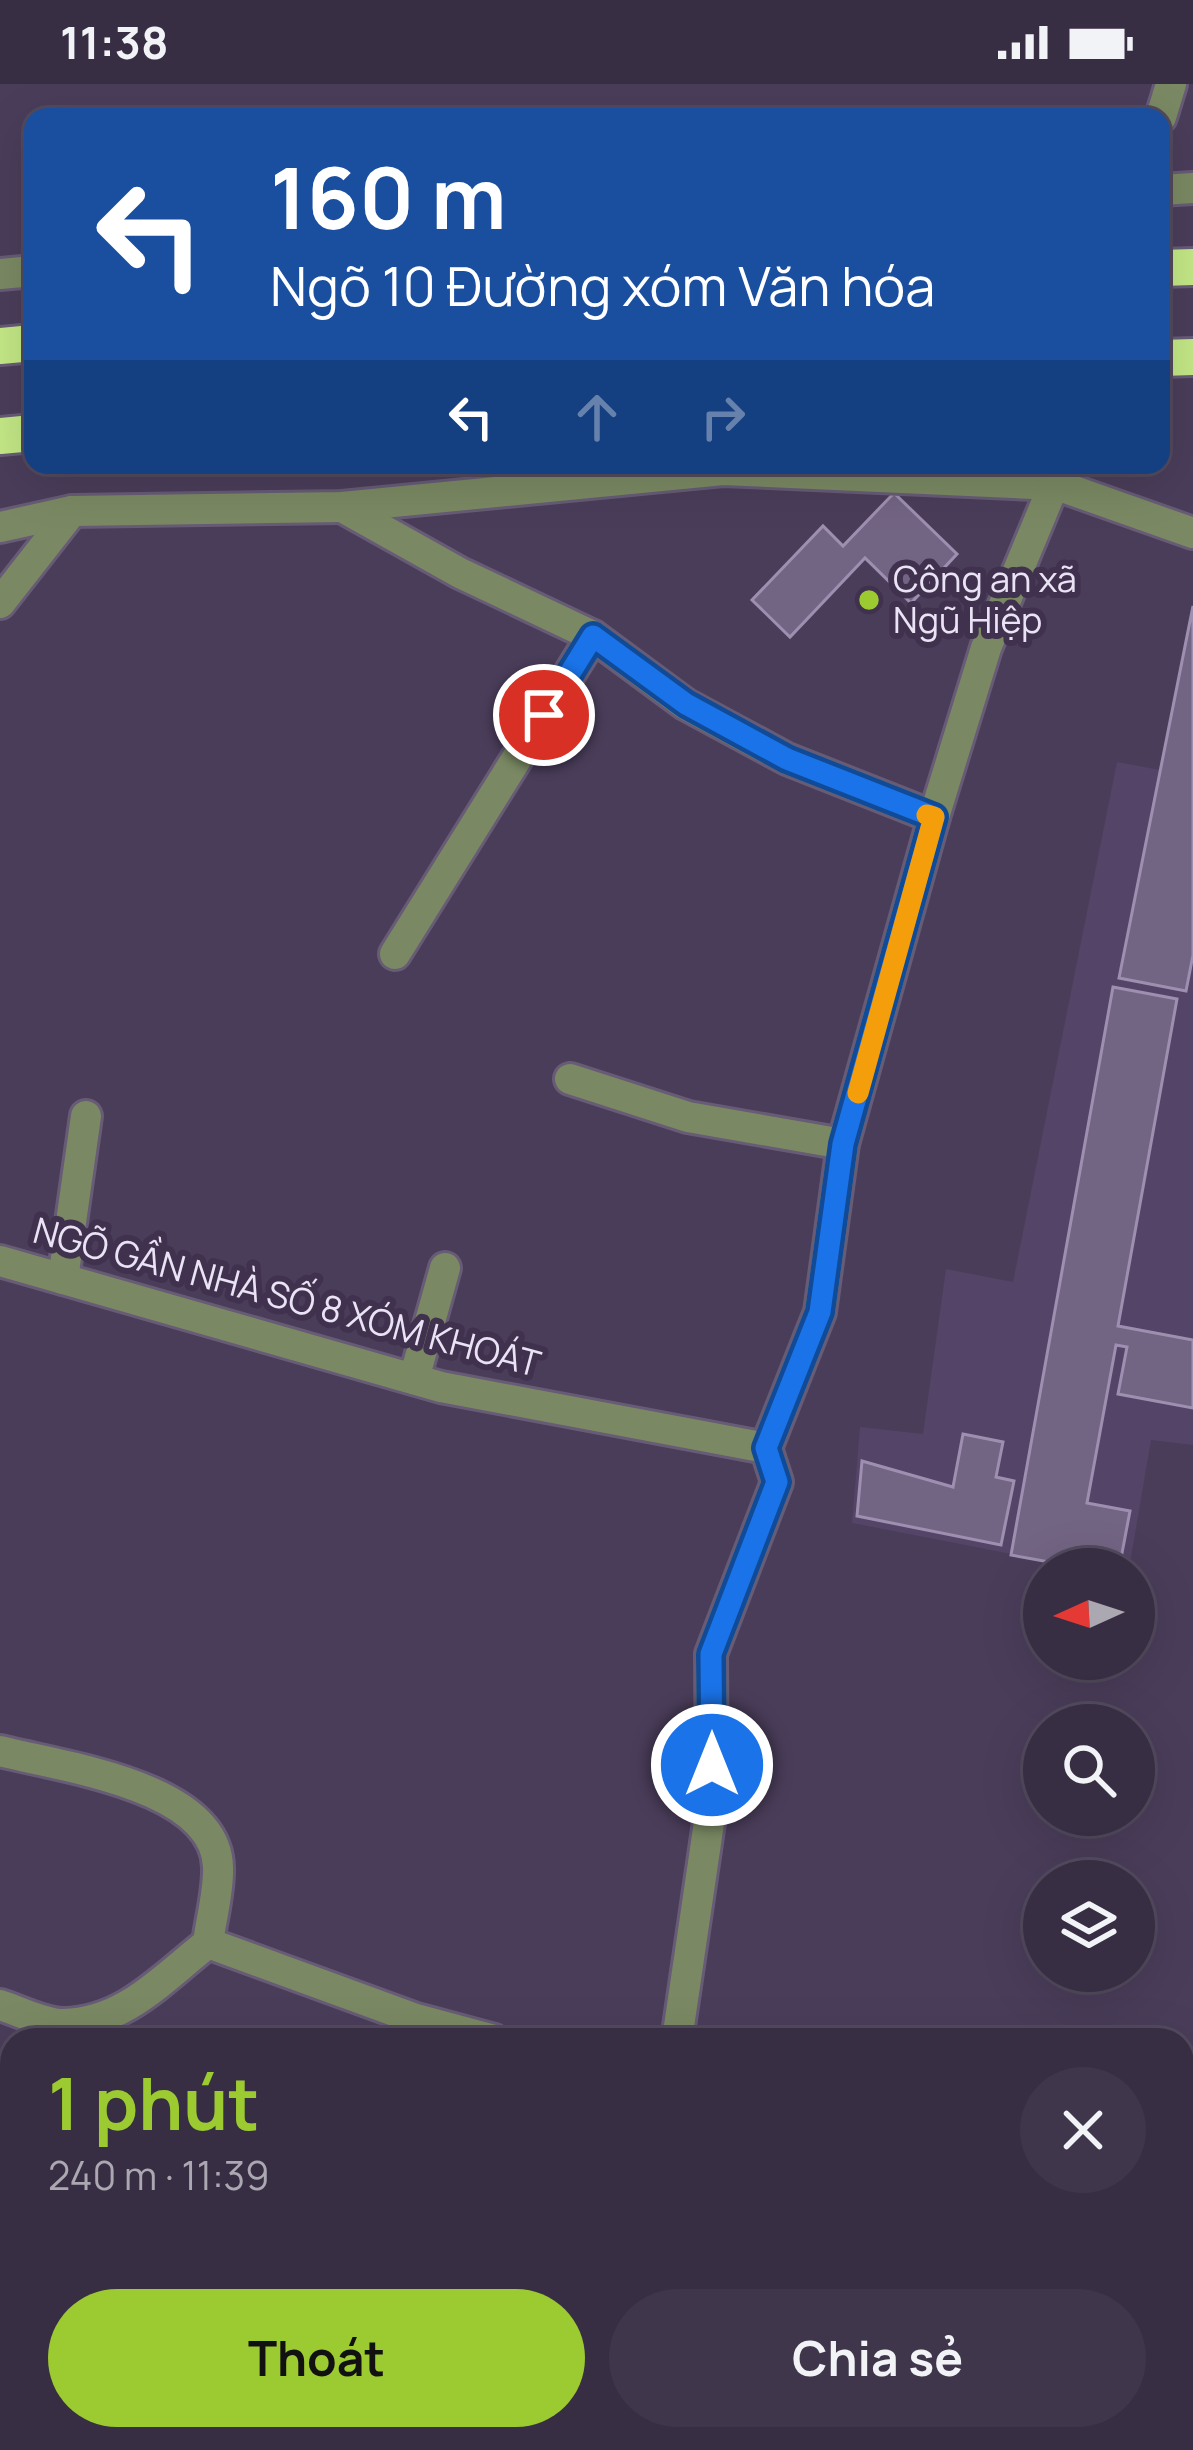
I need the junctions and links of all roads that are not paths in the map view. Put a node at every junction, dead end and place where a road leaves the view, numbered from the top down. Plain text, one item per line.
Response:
1 (682, 474) edge
2 (992, 474) edge
3 (1059, 475) edge
4 (342, 507) junction
5 (72, 511) junction
6 (0, 527) edge
7 (1193, 533) edge
8 (0, 604) edge
9 (593, 636) junction
10 (934, 817) junction
11 (395, 954) dead end
12 (570, 1079) dead end
13 (86, 1116) dead end
14 (843, 1144) junction
15 (0, 1261) edge
16 (445, 1268) dead end
17 (63, 1279) junction
18 (414, 1378) junction
19 (766, 1448) junction
20 (0, 1750) edge
21 (208, 1942) junction
22 (0, 2005) edge
23 (449, 2028) edge
24 (679, 2028) edge

1 - 4 street
2 - 3 street
3 - 7 street
3 - 10 street
4 - 5 street
4 - 9 street
5 - 6 street
5 - 8 street
9 - 10 street
9 - 11 street
10 - 14 street
12 - 14 street
13 - 17 street
14 - 19 street
15 - 17 street, NGÕ GẦN NHÀ SỐ 8 XÓM KHOÁT
16 - 18 street
17 - 18 street, NGÕ GẦN NHÀ SỐ 8 XÓM KHOÁT
18 - 19 street, NGÕ GẦN NHÀ SỐ 8 XÓM KHOÁT
19 - 24 street
20 - 21 street
21 - 22 street
21 - 23 street

